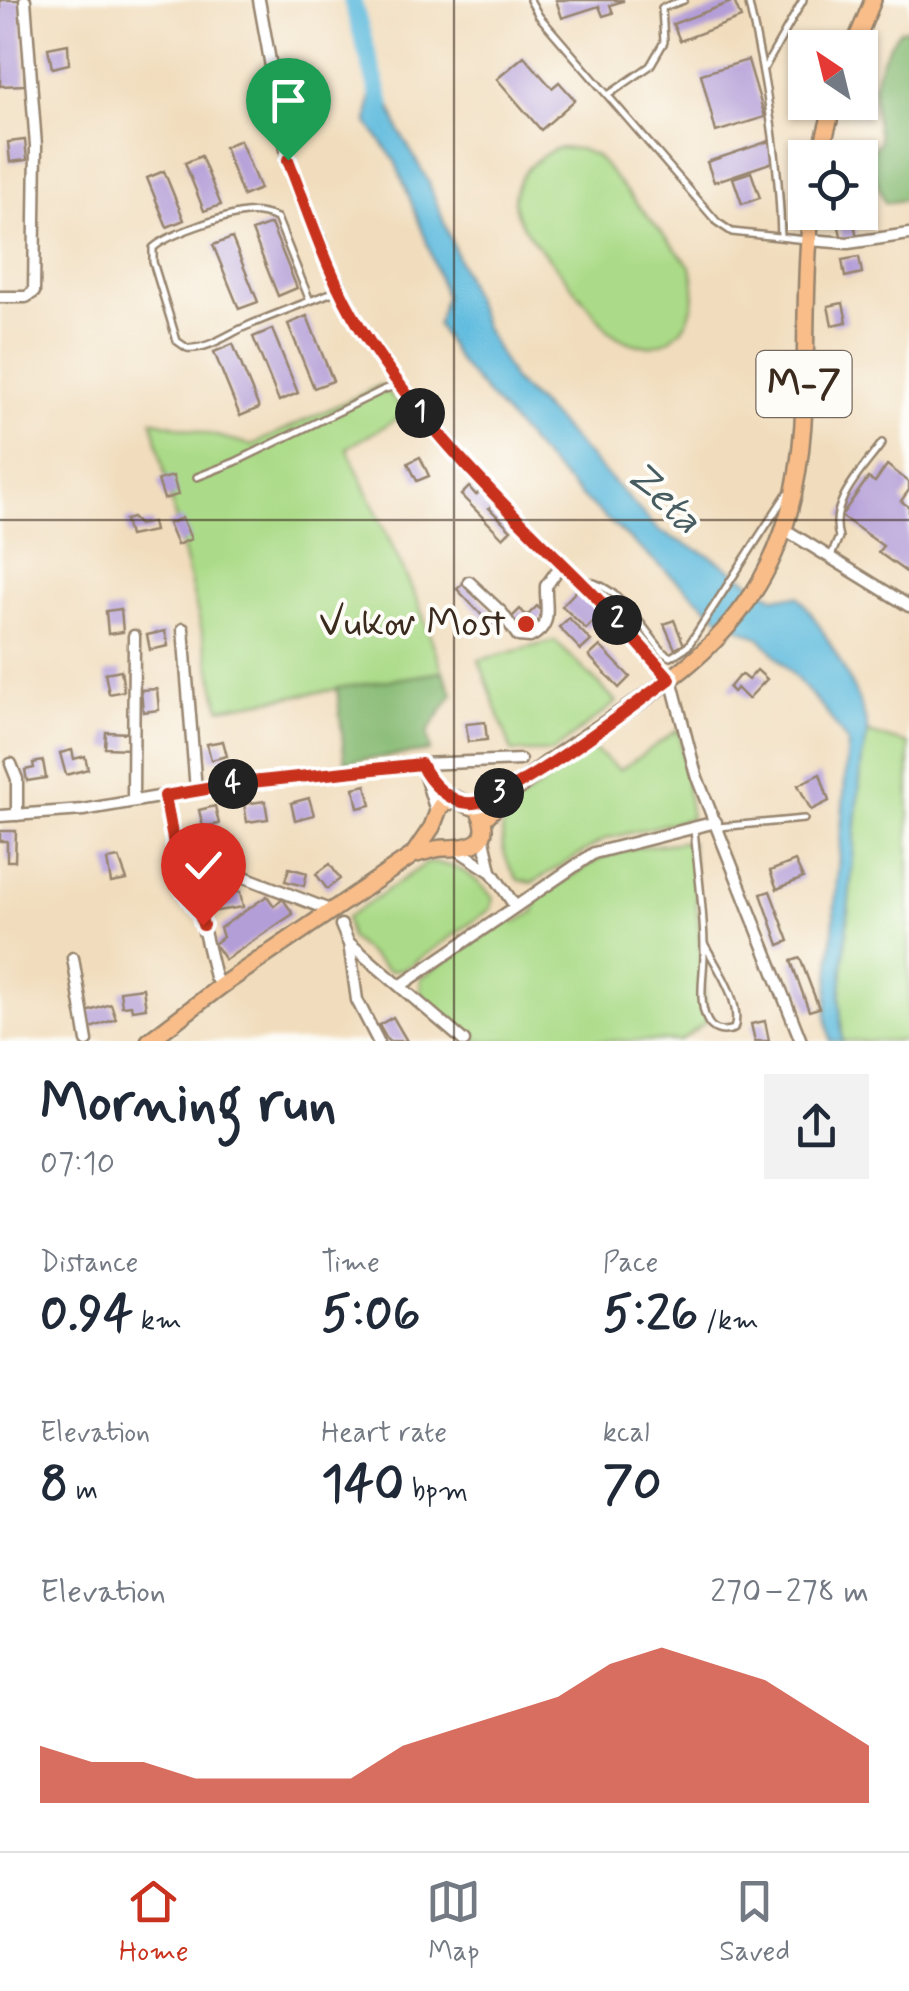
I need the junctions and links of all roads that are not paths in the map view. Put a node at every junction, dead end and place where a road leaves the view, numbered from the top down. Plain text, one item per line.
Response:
1 (24, 0) edge
2 (259, 0) edge
3 (530, 0) edge
4 (684, 0) edge
5 (748, 0) edge
6 (802, 0) edge
7 (874, 0) edge
8 (862, 30) edge
9 (764, 69) junction
10 (608, 96) junction
11 (810, 230) edge
12 (909, 234) edge
13 (781, 236) junction
14 (809, 240) junction
15 (341, 288) junction
16 (0, 296) edge
17 (310, 301) junction
18 (400, 386) junction
19 (882, 443) dead end
20 (799, 476) junction
21 (197, 477) dead end
22 (784, 529) junction
23 (831, 556) junction
24 (562, 564) junction
25 (580, 581) junction
26 (469, 582) dead end
27 (909, 606) edge
28 (182, 630) dead end
29 (134, 636) dead end
30 (670, 679) junction
31 (520, 760) dead end
32 (11, 764) dead end
33 (421, 764) junction
34 (428, 782) junction
35 (512, 788) junction
36 (196, 790) junction
37 (165, 796) junction
38 (463, 801) junction
39 (133, 802) junction
40 (18, 815) junction
41 (0, 816) edge
42 (804, 818) dead end
43 (434, 820) junction
44 (717, 825) junction
45 (483, 827) junction
46 (694, 827) junction
47 (452, 849) junction
48 (412, 856) junction
49 (491, 871) junction
50 (242, 876) dead end
51 (514, 906) junction
52 (336, 918) junction
53 (348, 942) junction
54 (704, 944) junction
55 (73, 958) dead end
56 (222, 986) junction
57 (400, 986) junction
58 (87, 1041) edge
59 (148, 1041) edge
60 (378, 1041) edge
61 (464, 1041) edge
62 (802, 1041) edge

1 - 16 street
2 - 15 street
3 - 10 lane
4 - 10 lane
5 - 9 lane
6 - 9 lane
7 - 8 main road
9 - 13 lane
10 - 13 lane
11 - 14 main road, M-7
12 - 14 street
13 - 14 lane
14 - 20 main road, M-7
15 - 17 lane
15 - 18 street
17 - 17 lane
18 - 21 lane
18 - 24 street
19 - 23 lane
20 - 22 main road, M-7
20 - 25 lane
22 - 23 street
22 - 30 main road, M-7
23 - 27 street
24 - 25 street
24 - 26 street
25 - 30 street
28 - 36 street
29 - 39 street
30 - 35 main road, M-7
30 - 44 street
31 - 33 street
32 - 40 street
33 - 34 street
33 - 36 street
34 - 38 street
34 - 43 street
35 - 38 main road, M-7
35 - 45 main road, M-7
36 - 37 street
37 - 39 street
37 - 56 street
38 - 43 main road, M-7
38 - 45 main road
39 - 40 street
40 - 41 street
42 - 44 lane
43 - 47 main road
43 - 48 main road, M-7
44 - 46 street
44 - 62 street
45 - 47 main road, M-7
45 - 49 street
46 - 51 street
46 - 54 lane
47 - 48 main road, M-7
47 - 49 street
48 - 52 main road, M-7
49 - 51 street
50 - 52 street
51 - 57 street
52 - 53 street
52 - 56 main road, M-7
53 - 57 street
53 - 60 street
54 - 54 lane
55 - 58 street
56 - 59 main road, M-7
57 - 61 street

